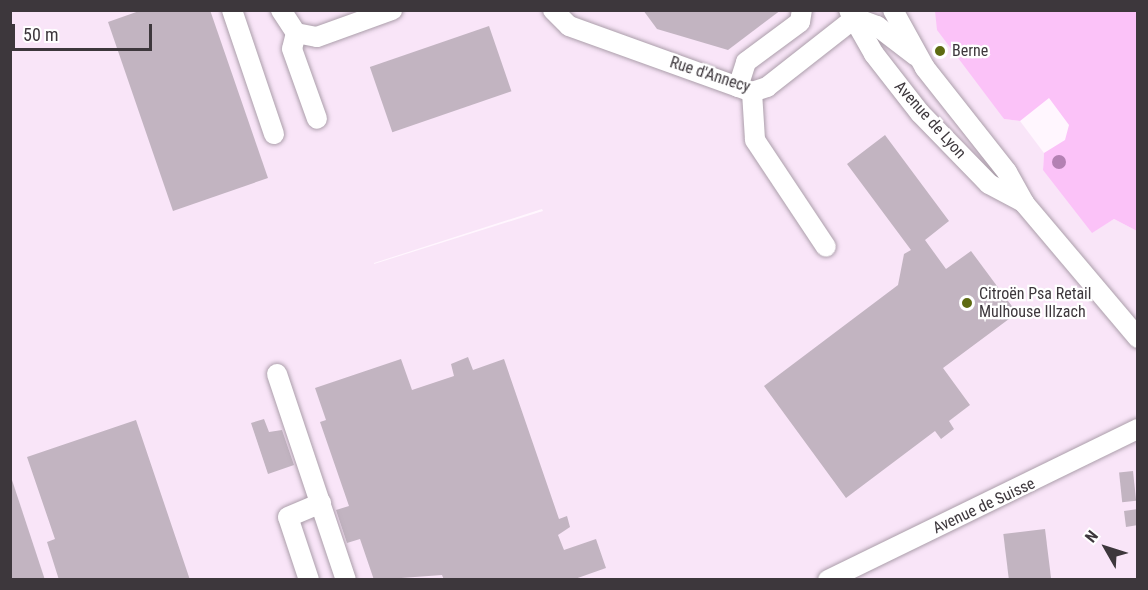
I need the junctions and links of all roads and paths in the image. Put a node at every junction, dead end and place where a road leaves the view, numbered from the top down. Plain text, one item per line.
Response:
1 (232, 10) edge
2 (281, 10) edge
3 (392, 10) edge
4 (553, 10) edge
5 (802, 10) edge
6 (893, 10) edge
7 (853, 13) edge
8 (296, 33) junction
9 (918, 58) junction
10 (745, 89) junction
11 (317, 119) dead end
12 (274, 134) dead end
13 (1024, 203) junction
14 (826, 247) dead end
15 (1137, 338) edge
16 (277, 374) dead end
17 (1137, 429) edge
18 (321, 503) junction
19 (309, 579) edge
20 (346, 579) edge
21 (828, 579) edge

1 - 12 street
2 - 8 street
3 - 8 street
4 - 10 street, Rue d'Annecy
5 - 10 street
6 - 9 street, Avenue de Lyon
7 - 9 street, Avenue de Lyon
7 - 10 street, Rue d'Annecy
7 - 13 street, Avenue de Lyon
8 - 11 street
9 - 13 street, Avenue de Lyon
10 - 14 street
13 - 15 street, Avenue de Lyon
16 - 18 street
17 - 21 street, Avenue de Suisse
18 - 19 street
18 - 20 street

